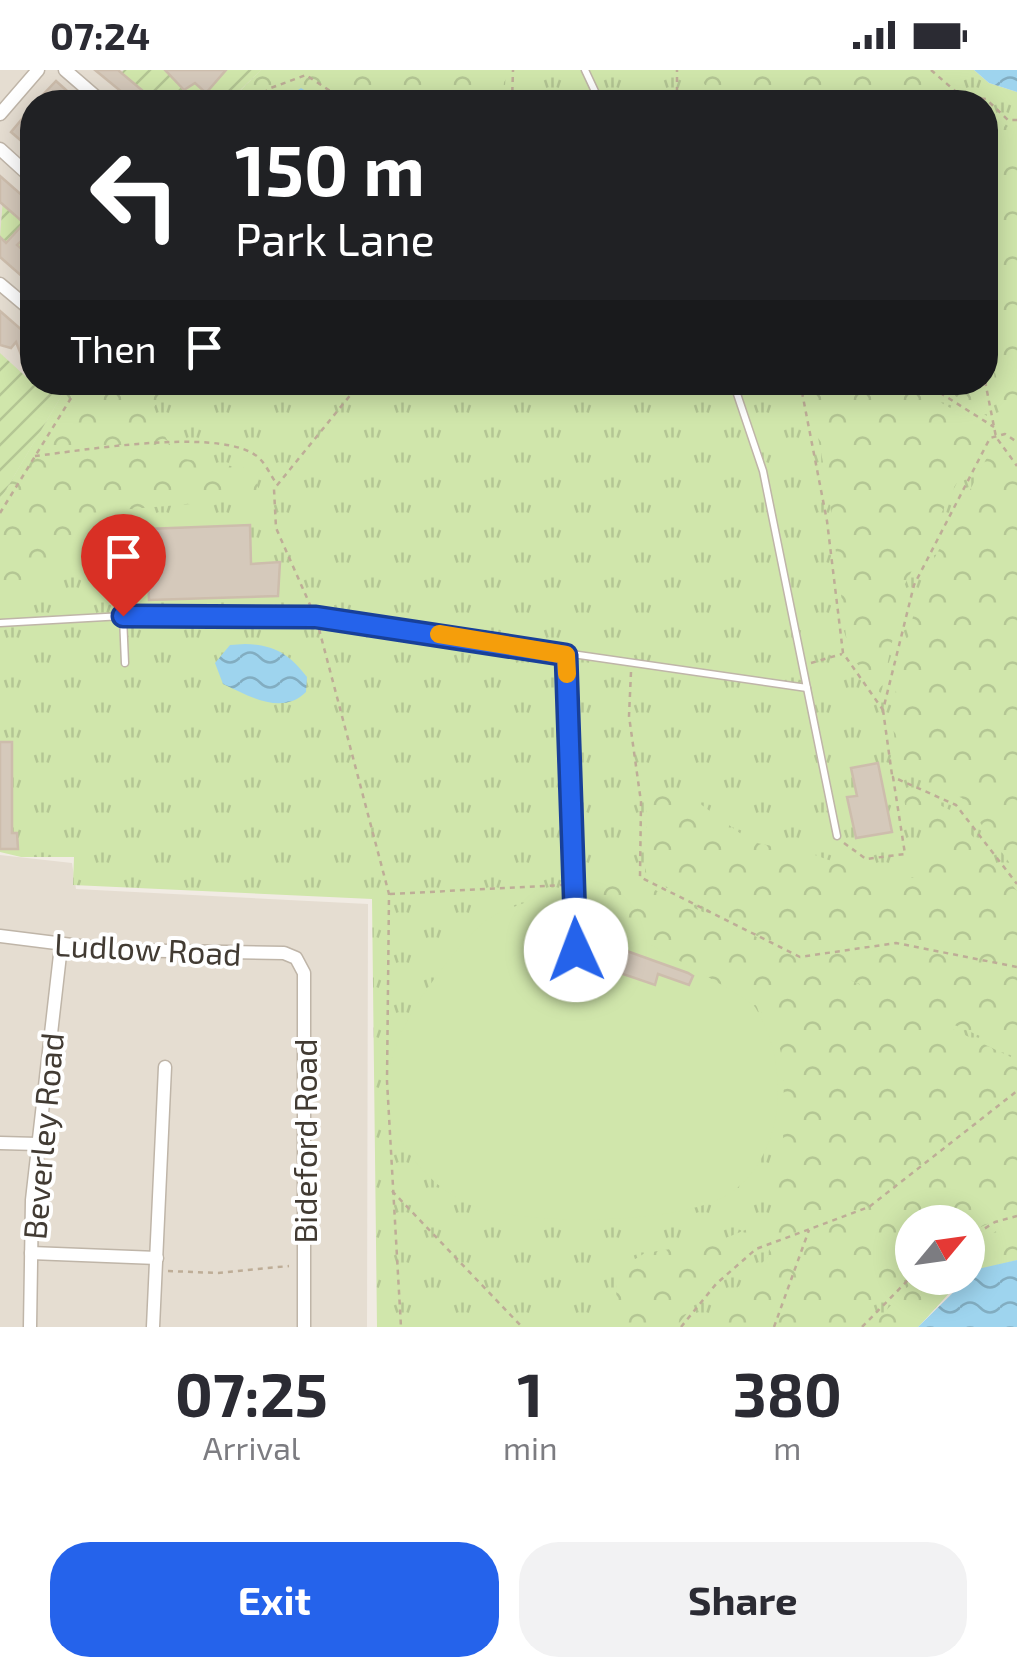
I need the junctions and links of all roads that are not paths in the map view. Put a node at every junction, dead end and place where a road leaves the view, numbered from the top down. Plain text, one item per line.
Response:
1 (38, 70) edge
2 (65, 70) edge
3 (21, 90) edge
4 (88, 90) edge
5 (20, 91) edge
6 (0, 114) edge
7 (0, 150) edge
8 (20, 168) edge
9 (0, 284) edge
10 (20, 301) edge
11 (738, 395) edge
12 (120, 546) dead end
13 (123, 616) junction
14 (0, 623) edge
15 (566, 655) junction
16 (125, 662) dead end
17 (807, 688) junction
18 (837, 836) road end
19 (0, 936) edge
20 (61, 946) junction
21 (612, 949) dead end
22 (296, 958) joint
23 (165, 1067) dead end
24 (0, 1143) edge
25 (38, 1144) junction
26 (30, 1253) junction
27 (156, 1264) junction
28 (30, 1327) edge
29 (153, 1327) edge
30 (304, 1327) edge

1 - 3 street
2 - 4 street
5 - 6 street
7 - 8 street
9 - 10 street
11 - 17 lane
12 - 13 lane
13 - 14 lane
13 - 15 lane
13 - 16 lane
15 - 17 lane
15 - 21 lane
17 - 18 lane
19 - 20 street, Ludlow Road
20 - 22 street, Ludlow Road
20 - 25 street, Beverley Road
22 - 30 street, Bideford Road
23 - 27 street
24 - 25 street
25 - 26 street, Beverley Road
26 - 27 street
26 - 28 street, Beverley Road
27 - 29 street

